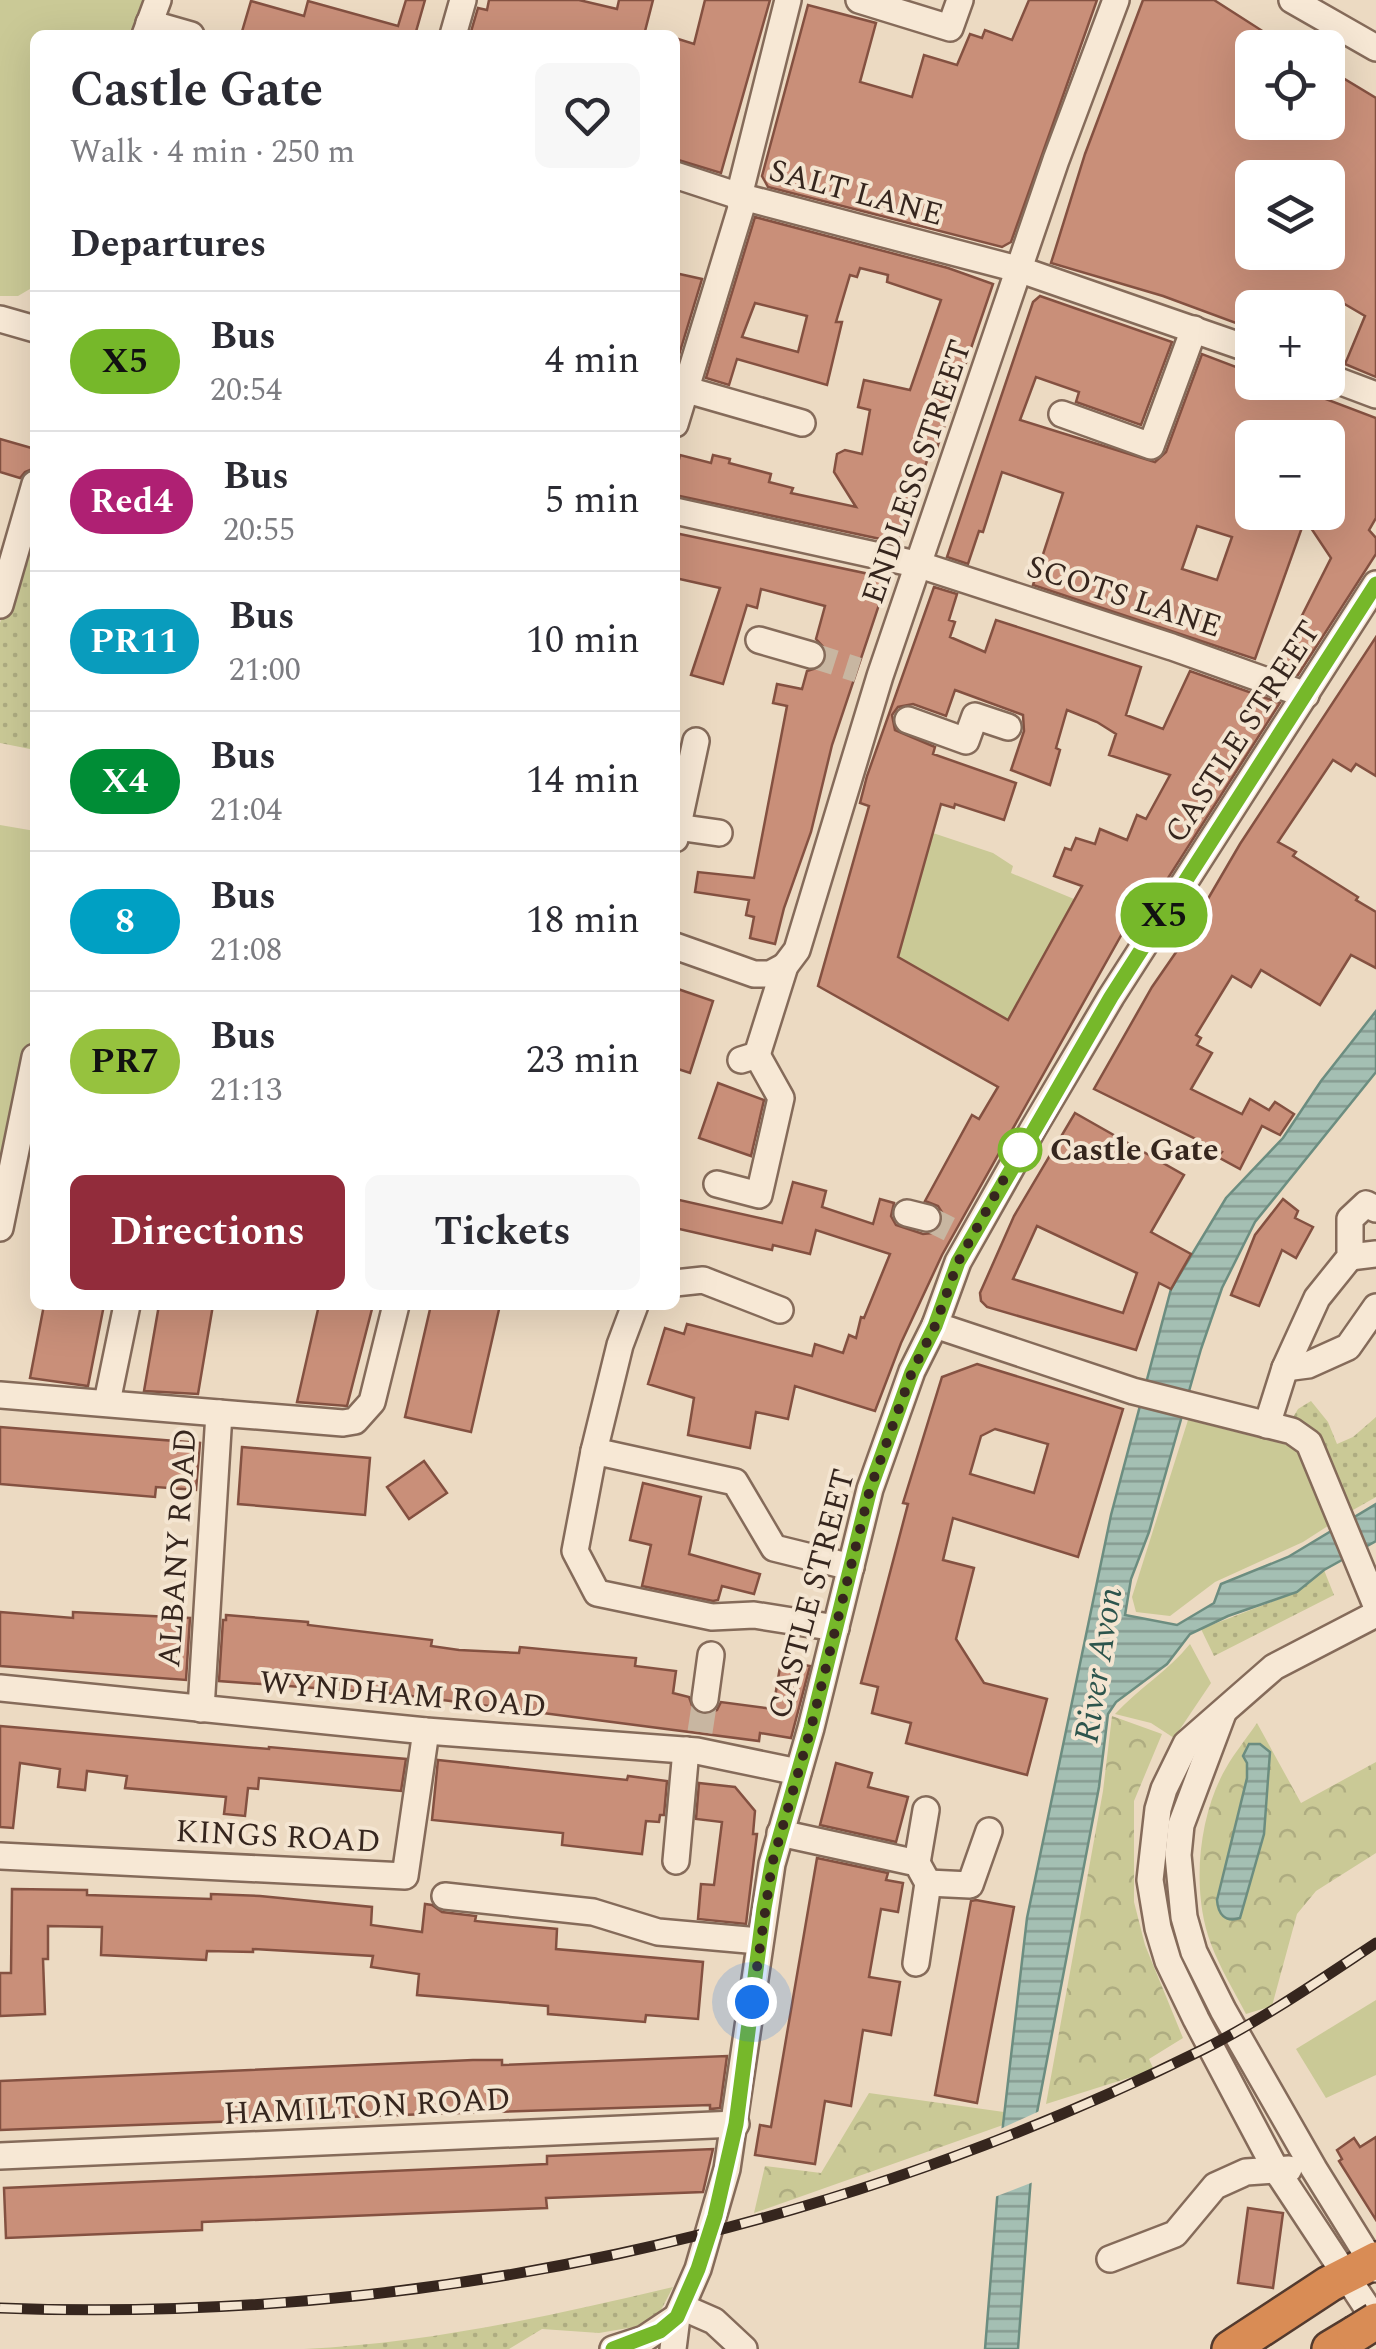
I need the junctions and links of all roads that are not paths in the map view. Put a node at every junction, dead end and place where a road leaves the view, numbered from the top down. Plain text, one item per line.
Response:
1 (463, 0) edge
2 (788, 0) edge
3 (860, 0) edge
4 (960, 0) edge
5 (1116, 0) edge
6 (1292, 0) edge
7 (150, 19) edge
8 (178, 30) edge
9 (454, 30) edge
10 (1376, 48) edge
11 (680, 177) edge
12 (738, 196) junction
13 (1020, 270) junction
14 (0, 319) edge
15 (30, 328) edge
16 (1194, 330) junction
17 (1235, 344) edge
18 (1345, 383) edge
19 (684, 389) junction
20 (1376, 395) edge
21 (680, 405) edge
22 (1062, 414) dead end
23 (802, 422) dead end
24 (30, 501) edge
25 (680, 512) edge
26 (920, 566) junction
27 (1373, 596) edge
28 (0, 604) edge
29 (760, 640) dead end
30 (811, 655) tunnel mouth
31 (1306, 695) junction
32 (888, 713) junction
33 (1008, 727) dead end
34 (696, 741) dead end
35 (680, 811) edge
36 (680, 825) edge
37 (719, 834) dead end
38 (680, 948) edge
39 (785, 966) junction
40 (30, 1081) edge
41 (717, 1184) dead end
42 (1376, 1209) edge
43 (0, 1228) edge
44 (1376, 1254) edge
45 (1350, 1257) junction
46 (680, 1282) edge
47 (1376, 1307) edge
48 (126, 1310) edge
49 (395, 1310) edge
50 (633, 1310) edge
51 (780, 1310) dead end
52 (935, 1326) junction
53 (1285, 1368) junction
54 (0, 1395) edge
55 (107, 1402) junction
56 (220, 1413) junction
57 (1267, 1425) junction
58 (594, 1451) junction
59 (851, 1568) junction
60 (1376, 1605) edge
61 (1376, 1614) edge
62 (836, 1628) junction
63 (711, 1655) dead end
64 (0, 1688) edge
65 (705, 1699) tunnel mouth
66 (201, 1709) junction
67 (1223, 1712) junction
68 (426, 1731) junction
69 (694, 1745) junction
70 (798, 1772) junction
71 (926, 1810) dead end
72 (989, 1831) dead end
73 (780, 1832) junction
74 (0, 1856) edge
75 (676, 1861) dead end
76 (922, 1873) junction
77 (445, 1896) dead end
78 (759, 1941) junction
79 (916, 1963) dead end
80 (736, 2124) junction
81 (0, 2156) edge
82 (1275, 2168) junction
83 (1314, 2169) junction
84 (1110, 2260) dead end
85 (1367, 2266) edge
86 (679, 2312) junction
87 (1359, 2331) edge
88 (612, 2349) edge
89 (673, 2349) edge
90 (744, 2349) edge
91 (1230, 2349) edge

1 - 9 street
2 - 12 street
3 - 4 street
5 - 13 street, ENDLESS STREET
6 - 10 street
7 - 8 street
11 - 12 street, SALT LANE
12 - 13 street, SALT LANE
12 - 19 street
13 - 16 street, SALT LANE
13 - 26 street, ENDLESS STREET
14 - 15 street
16 - 17 street, SALT LANE
16 - 22 street
18 - 20 street
19 - 21 street
19 - 23 street
24 - 28 street
25 - 26 street, SCOTS LANE
26 - 31 street, SCOTS LANE
26 - 32 street, ENDLESS STREET
27 - 31 street, CASTLE STREET
29 - 30 street
31 - 52 street, CASTLE STREET
32 - 33 street
32 - 39 street, ENDLESS STREET
34 - 35 street
36 - 37 street
38 - 39 street
39 - 41 street, ENDLESS STREET
40 - 43 street
42 - 45 street
44 - 45 street
45 - 53 street
46 - 51 street
47 - 53 street
48 - 55 street
49 - 56 street, ALBANY ROAD
50 - 58 street
52 - 57 street
52 - 59 street, CASTLE STREET
53 - 57 street
54 - 55 street
55 - 56 street
56 - 66 street, ALBANY ROAD
57 - 60 street
58 - 59 street
58 - 62 street
59 - 62 street, CASTLE STREET
61 - 67 street
62 - 70 street, CASTLE STREET
63 - 65 street
64 - 66 street, WYNDHAM ROAD
66 - 68 street, WYNDHAM ROAD
67 - 82 street
67 - 83 street
68 - 69 street, WYNDHAM ROAD
68 - 74 street, KINGS ROAD
69 - 70 street, WYNDHAM ROAD
69 - 75 street
70 - 73 street, CASTLE STREET
71 - 76 street
72 - 76 street
73 - 76 street
73 - 78 street, CASTLE STREET
76 - 79 street
77 - 78 street
78 - 80 street, CASTLE STREET
80 - 81 street, HAMILTON ROAD
80 - 86 street, CASTLE STREET
82 - 83 street
82 - 84 street
82 - 85 street
83 - 85 street
85 - 87 street
85 - 91 highway
86 - 88 street
86 - 89 street, CASTLE STREET
86 - 90 street

